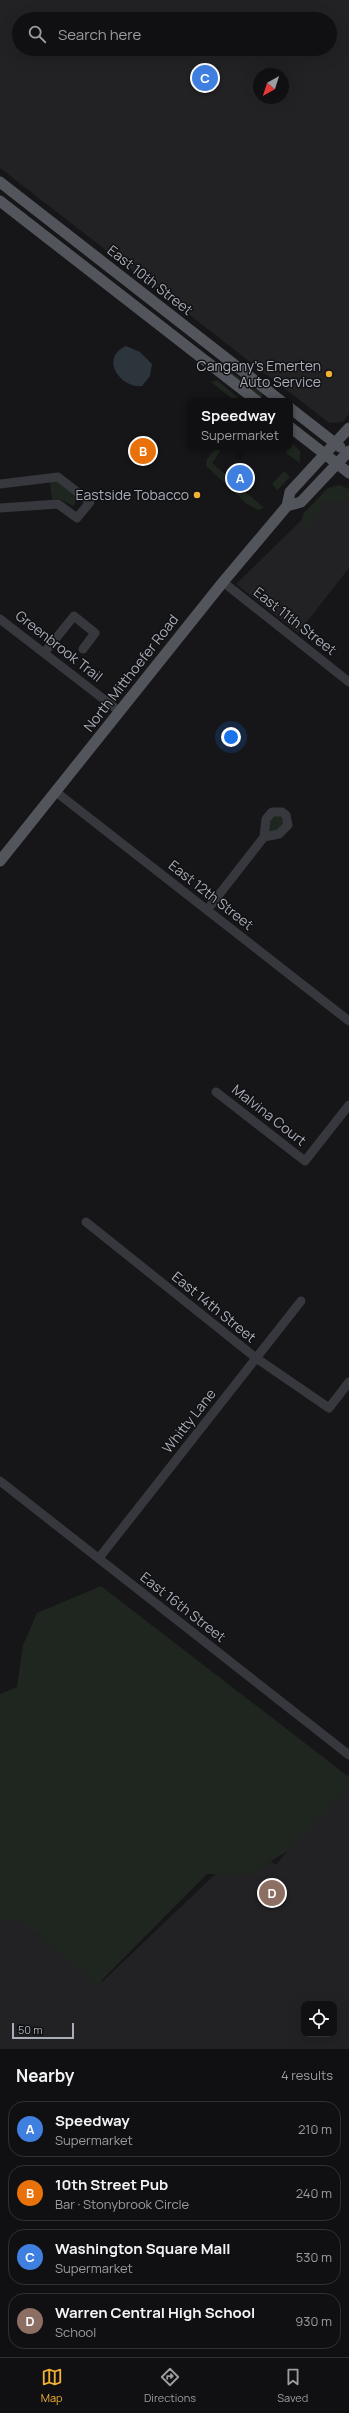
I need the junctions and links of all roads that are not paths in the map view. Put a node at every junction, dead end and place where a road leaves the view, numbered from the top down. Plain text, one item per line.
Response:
1 (0, 182) edge
2 (0, 201) edge
3 (253, 398) edge
4 (277, 398) edge
5 (293, 410) edge
6 (349, 428) edge
7 (293, 429) edge
8 (335, 443) junction
9 (348, 452) edge
10 (324, 454) junction
11 (337, 464) junction
12 (349, 473) edge
13 (0, 484) edge
14 (287, 506) junction
15 (0, 508) edge
16 (223, 582) junction
17 (1, 621) edge
18 (83, 648) dead end
19 (44, 653) junction
20 (349, 682) edge
21 (119, 711) junction
22 (56, 792) junction
23 (264, 837) dead end
24 (0, 861) edge
25 (208, 910) junction
26 (349, 1021) edge
27 (216, 1092) dead end
28 (349, 1105) edge
29 (86, 1222) dead end
30 (301, 1301) dead end
31 (256, 1358) junction
32 (349, 1382) edge
33 (0, 1481) edge
34 (98, 1558) junction
35 (349, 1755) edge

1 - 4 main road, East 10th Street
2 - 3 main road
5 - 8 main road
6 - 8 main road, North Mitthoefer Road
7 - 10 main road
8 - 9 main road
8 - 10 main road, North Mitthoefer Road
9 - 11 main road, North Mitthoefer Road
10 - 11 main road
10 - 14 main road, North Mitthoefer Road
11 - 12 main road
11 - 14 main road, North Mitthoefer Road
13 - 15 street
14 - 16 main road, North Mitthoefer Road
16 - 20 street, East 11th Street
16 - 21 main road, North Mitthoefer Road
17 - 19 street, Greenbrook Trail
18 - 19 street
19 - 21 street, Greenbrook Trail
21 - 22 main road, North Mitthoefer Road
22 - 24 main road, North Mitthoefer Road
22 - 25 street, East 12th Street
23 - 25 street
25 - 26 street, East 12th Street
27 - 28 street, Malvina Court
29 - 31 street, East 14th Street
30 - 31 street, Whitty Lane
31 - 32 street, East 14th Street
31 - 34 street, Whitty Lane
33 - 34 street, East 16th Street
34 - 35 street, East 16th Street

